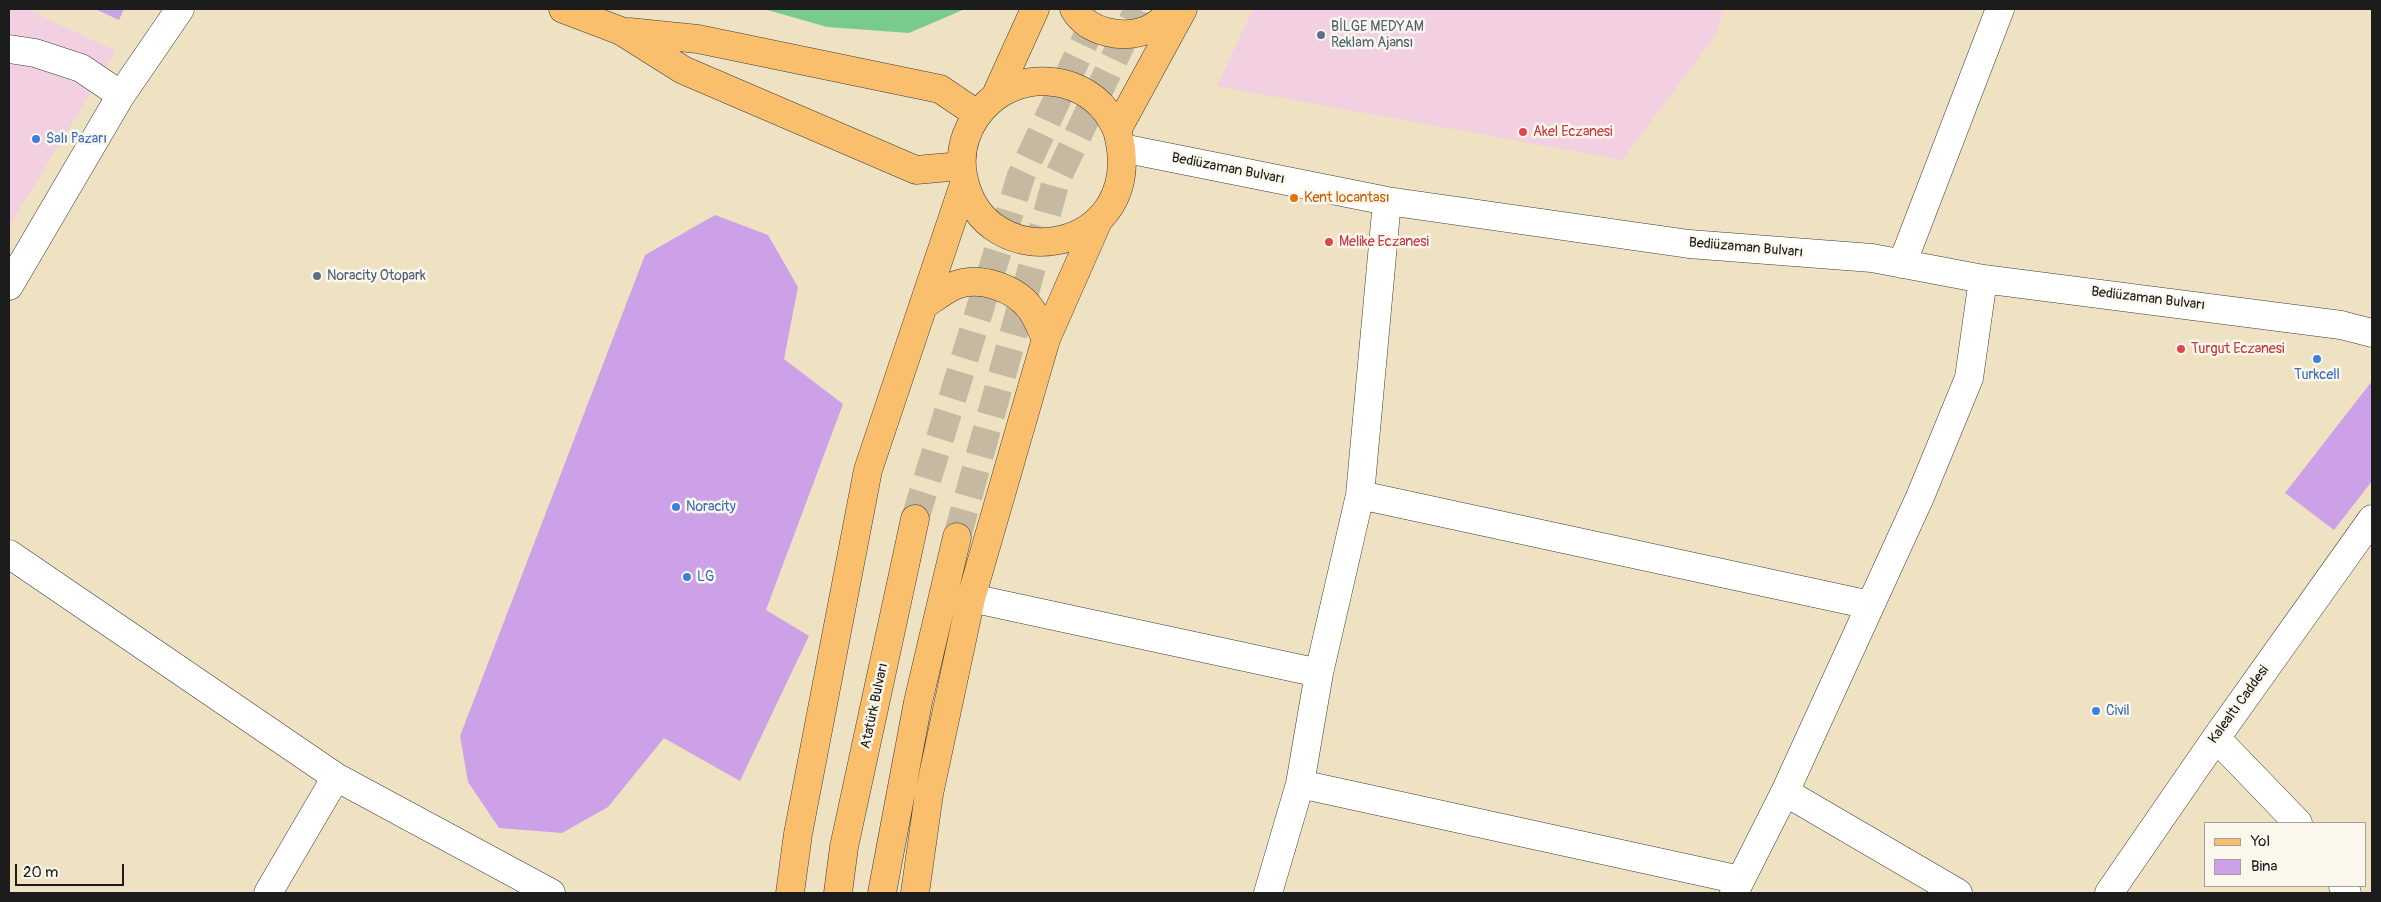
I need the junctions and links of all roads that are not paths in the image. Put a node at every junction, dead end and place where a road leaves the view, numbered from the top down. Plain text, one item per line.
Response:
1 (180, 9) edge
2 (563, 9) edge
3 (1035, 9) edge
4 (1074, 9) edge
5 (1178, 9) edge
6 (1183, 9) edge
7 (2000, 9) edge
8 (621, 31) junction
9 (9, 49) edge
10 (121, 95) junction
11 (996, 95) junction
12 (977, 114) junction
13 (1120, 139) junction
14 (963, 175) junction
15 (1387, 201) junction
16 (1098, 221) junction
17 (1902, 264) junction
18 (1983, 279) junction
19 (9, 286) edge
20 (923, 306) junction
21 (2372, 333) edge
22 (1046, 339) junction
23 (1360, 496) junction
24 (915, 519) tunnel mouth
25 (2372, 519) edge
26 (957, 537) tunnel mouth
27 (9, 554) edge
28 (971, 598) junction
29 (1870, 605) junction
30 (1319, 673) junction
31 (2216, 738) junction
32 (336, 777) junction
33 (1300, 784) junction
34 (1785, 792) junction
35 (2297, 822) edge
36 (1737, 887) edge
37 (2121, 887) edge
38 (268, 893) edge
39 (551, 893) edge
40 (790, 893) edge
41 (838, 893) edge
42 (882, 893) edge
43 (916, 893) edge
44 (1268, 893) edge
45 (1958, 893) edge

1 - 10 street
2 - 8 main road
3 - 11 main road
4 - 5 main road
6 - 13 main road
7 - 17 street
8 - 12 main road
8 - 14 main road
9 - 10 street
10 - 19 street
11 - 12 main road
11 - 13 main road
12 - 14 main road
13 - 15 street, Bediüzaman Bulvarı
13 - 16 main road
14 - 16 main road
14 - 20 main road
15 - 17 street, Bediüzaman Bulvarı
15 - 23 street
16 - 22 main road
17 - 18 street, Bediüzaman Bulvarı
18 - 21 street, Bediüzaman Bulvarı
18 - 29 street
20 - 22 main road
20 - 40 main road
22 - 28 main road
23 - 29 street
23 - 30 street
24 - 41 main road, Atatürk Bulvarı
25 - 31 street, Kalealtı Caddesi
26 - 42 main road
27 - 32 street
28 - 30 street
28 - 43 main road
29 - 34 street
30 - 33 street
31 - 35 street
31 - 37 street, Kalealtı Caddesi
32 - 38 street
32 - 39 street
33 - 36 street
33 - 44 street
34 - 36 street
34 - 45 street

